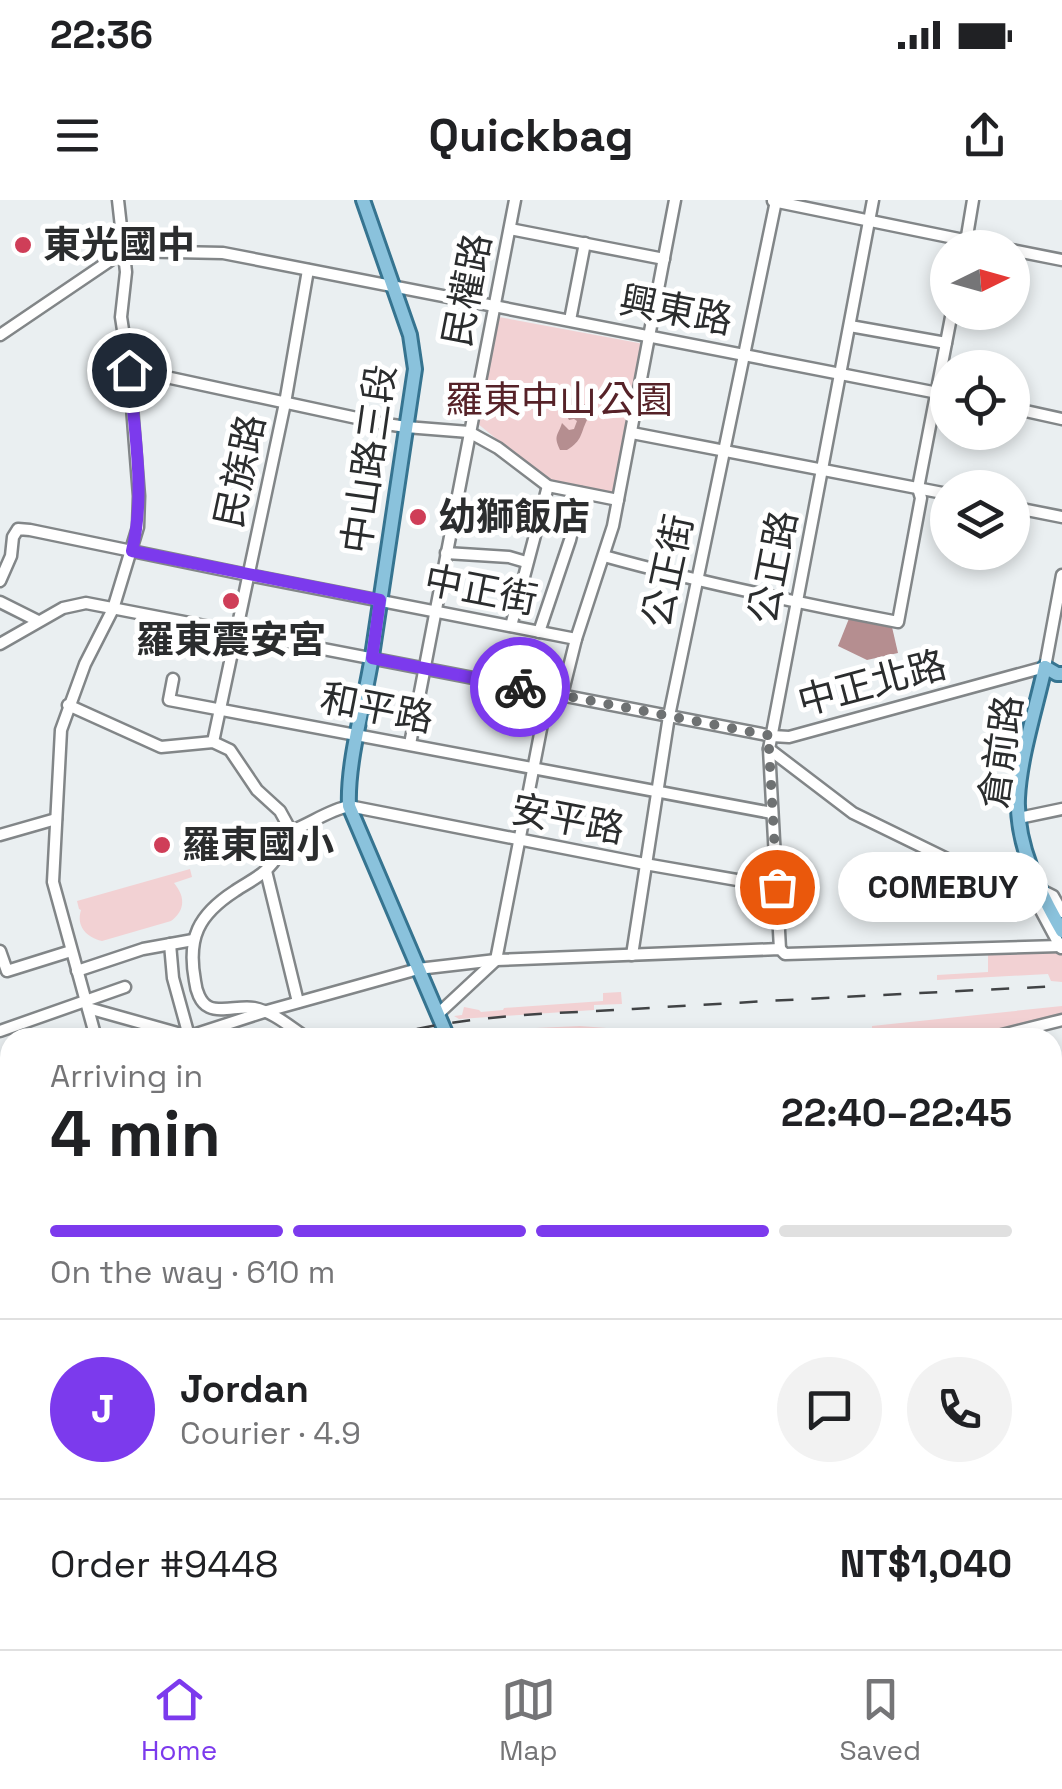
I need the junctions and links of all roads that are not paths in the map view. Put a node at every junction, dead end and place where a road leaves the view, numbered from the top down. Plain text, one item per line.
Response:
1 (117, 200) edge
2 (363, 200) edge
3 (515, 200) edge
4 (676, 200) edge
5 (773, 200) edge
6 (874, 200) edge
7 (973, 200) edge
8 (870, 220) junction
9 (510, 229) junction
10 (968, 230) edge
11 (930, 235) edge
12 (584, 243) junction
13 (124, 251) junction
14 (1030, 254) edge
15 (664, 258) junction
16 (1062, 260) edge
17 (308, 270) junction
18 (392, 286) junction
19 (495, 306) junction
20 (570, 320) junction
21 (850, 326) junction
22 (949, 330) edge
23 (0, 335) edge
24 (650, 335) junction
25 (946, 343) junction
26 (945, 350) edge
27 (745, 354) junction
28 (129, 370) junction
29 (840, 374) junction
30 (930, 392) edge
31 (285, 403) junction
32 (1030, 412) edge
33 (1062, 418) edge
34 (406, 428) junction
35 (470, 432) junction
36 (632, 434) junction
37 (930, 441) edge
38 (724, 451) junction
39 (822, 470) junction
40 (548, 486) junction
41 (918, 488) junction
42 (930, 490) edge
43 (581, 493) junction
44 (618, 500) junction
45 (1030, 510) edge
46 (1062, 516) edge
47 (132, 551) junction
48 (446, 553) junction
49 (604, 556) junction
50 (526, 562) junction
51 (248, 576) junction
52 (1062, 576) edge
53 (698, 580) junction
54 (0, 582) edge
55 (380, 600) junction
56 (0, 602) edge
57 (796, 602) junction
58 (113, 609) junction
59 (435, 611) junction
60 (38, 621) junction
61 (511, 626) junction
62 (539, 632) junction
63 (237, 634) junction
64 (576, 639) junction
65 (0, 644) edge
66 (372, 658) junction
67 (1062, 664) edge
68 (1044, 667) junction
69 (426, 669) junction
70 (1062, 674) edge
71 (174, 679) dead end
72 (548, 692) junction
73 (562, 695) junction
74 (68, 705) junction
75 (219, 709) junction
76 (668, 716) junction
77 (358, 735) junction
78 (772, 736) junction
79 (213, 742) junction
80 (410, 744) junction
81 (769, 749) junction
82 (533, 768) junction
83 (658, 792) junction
84 (349, 806) junction
85 (1062, 809) edge
86 (772, 813) junction
87 (56, 818) junction
88 (1018, 818) junction
89 (290, 831) junction
90 (0, 836) edge
91 (520, 840) junction
92 (645, 864) junction
93 (266, 870) junction
94 (777, 887) junction
95 (1040, 890) junction
96 (1062, 912) edge
97 (1062, 931) edge
98 (193, 940) junction
99 (170, 944) junction
100 (1061, 948) edge
101 (780, 949) junction
102 (0, 951) edge
103 (71, 951) junction
104 (632, 955) junction
105 (496, 960) junction
106 (418, 969) junction
107 (77, 972) junction
108 (124, 986) dead end
109 (298, 1002) junction
110 (87, 1004) junction
111 (267, 1011) junction
112 (438, 1014) junction
113 (1062, 1020) edge
114 (10, 1028) edge
115 (93, 1028) edge
116 (160, 1028) edge
117 (185, 1028) edge
118 (215, 1028) edge
119 (292, 1028) edge
120 (444, 1028) edge
121 (1035, 1028) edge

1 - 13 street
2 - 18 main road, 中山路三段
3 - 9 street, 民權路
4 - 15 street
5 - 8 street
5 - 27 street, 公正街
6 - 8 street, 公正路
7 - 10 street
8 - 11 street
8 - 21 street, 公正路
9 - 12 street
9 - 19 street, 民權路
12 - 15 street
12 - 20 street
13 - 17 street, 興東路
13 - 23 street
13 - 28 street
14 - 16 street
15 - 24 street
17 - 18 street, 興東路
17 - 31 street, 民族路
18 - 19 street, 興東路
18 - 34 main road, 中山路三段
19 - 20 street, 興東路
19 - 35 street, 民權路
20 - 24 street, 興東路
21 - 25 street
21 - 29 street, 公正路
22 - 25 street
24 - 27 street, 興東路
24 - 36 street
25 - 26 street
27 - 29 street, 興東路
27 - 38 street, 公正街
28 - 31 street
28 - 47 street
29 - 30 street, 興東路
29 - 39 street, 公正路
31 - 34 street
31 - 51 street, 民族路
32 - 33 street
34 - 35 street
34 - 55 main road, 中山路三段
35 - 40 street
35 - 48 street, 民權路
36 - 38 street
36 - 44 street
37 - 41 street
38 - 39 street
38 - 53 street, 公正街
39 - 41 street
39 - 57 street, 公正路
40 - 43 street
40 - 50 street
41 - 42 street
41 - 57 street
43 - 44 street
43 - 62 street
44 - 49 street
45 - 46 street
47 - 51 street, 中正街
47 - 54 street, 中正街
47 - 58 street
48 - 50 street
48 - 59 street, 民權路
49 - 53 street
49 - 64 street
50 - 61 street
51 - 55 street, 中正街
51 - 63 street, 民族路
52 - 68 street, 倉前路
53 - 57 street
53 - 76 street, 公正街
55 - 59 street, 中正街
55 - 66 main road, 中山路三段
56 - 60 street
57 - 78 street, 公正路
58 - 60 street, 中正北路
58 - 63 street, 中正北路
58 - 74 street
59 - 61 street, 中正街
59 - 69 street, 民權路
60 - 65 street, 中正北路
61 - 62 street, 中正街
62 - 64 street, 中正街
63 - 66 street, 中正北路
63 - 75 street, 民族路
64 - 73 street
66 - 69 street, 中正北路
66 - 77 main road, 中山路三段
67 - 68 main road, 中正北路
68 - 70 main road
68 - 78 street, 中正北路
68 - 88 main road, 倉前路
69 - 72 street, 中正北路
69 - 80 street, 民權路
71 - 75 street, 和平路
72 - 73 street, 中正北路
72 - 82 street
73 - 76 street, 中正北路
74 - 79 street
74 - 87 street
75 - 77 street, 和平路
75 - 79 street, 民族路
76 - 78 street, 中正北路
76 - 83 street, 公正街
77 - 80 street, 和平路
77 - 84 main road, 中山路三段
78 - 81 street, 公正路
79 - 89 street
80 - 82 street, 和平路
81 - 86 street, 公正路
81 - 95 street
82 - 83 street, 和平路
82 - 91 street
83 - 86 street, 和平路
83 - 92 street, 公正街
84 - 89 street
84 - 91 street, 安平路
84 - 106 main road, 中山路三段
85 - 88 street
86 - 94 street, 公正路
87 - 90 street
87 - 103 street
88 - 95 main road, 倉前路
89 - 93 street
91 - 92 street, 安平路
91 - 105 street
92 - 94 street, 安平路
92 - 104 street, 公正街
93 - 98 street
93 - 109 street
94 - 101 street, 公正路
95 - 96 street
95 - 97 main road, 倉前路
95 - 100 street
98 - 99 street
98 - 111 street
99 - 107 street
99 - 117 street
100 - 101 street
101 - 104 street
102 - 103 street
103 - 107 street
104 - 105 street
105 - 106 street
105 - 112 street
106 - 109 street
106 - 112 main road, 中山路三段
107 - 110 street
108 - 110 street
109 - 111 street
110 - 114 street
110 - 115 street
110 - 116 street
111 - 118 street
111 - 119 street
112 - 120 main road, 中山路三段
113 - 121 street

